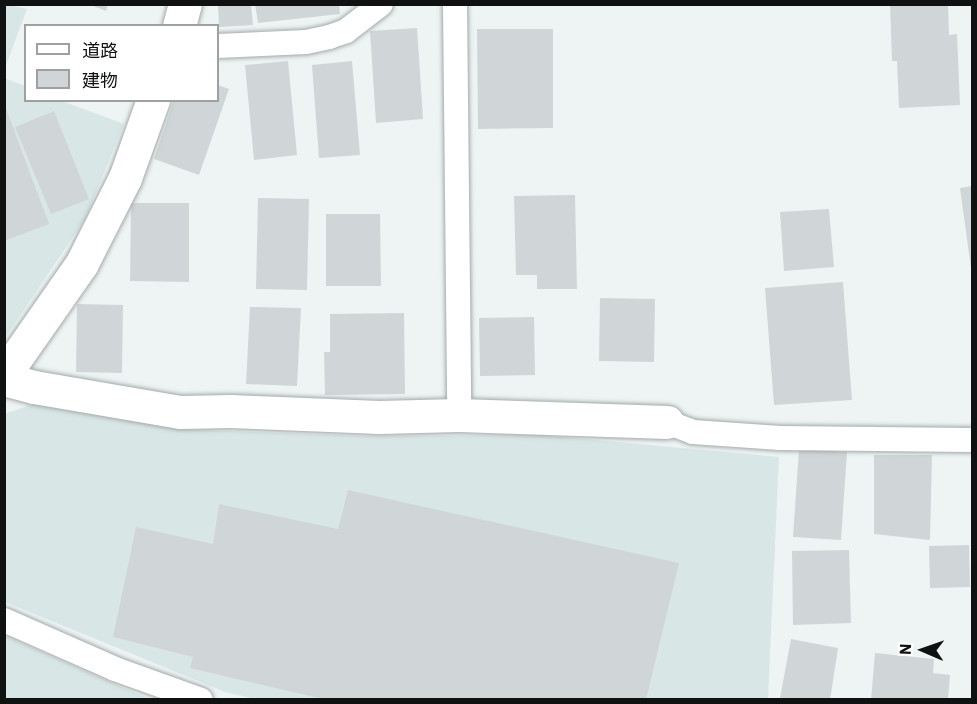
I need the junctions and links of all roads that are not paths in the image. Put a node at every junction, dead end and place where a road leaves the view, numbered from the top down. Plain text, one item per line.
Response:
1 (185, 4) edge
2 (381, 4) edge
3 (455, 4) edge
4 (180, 24) edge
5 (219, 46) edge
6 (152, 102) edge
7 (4, 377) edge
8 (459, 416) junction
9 (667, 422) joint
10 (972, 440) edge
11 (4, 620) edge
12 (201, 699) edge

1 - 4 street
2 - 5 lane
3 - 8 lane
6 - 7 street
7 - 8 street
8 - 9 street
9 - 10 lane
11 - 12 lane

